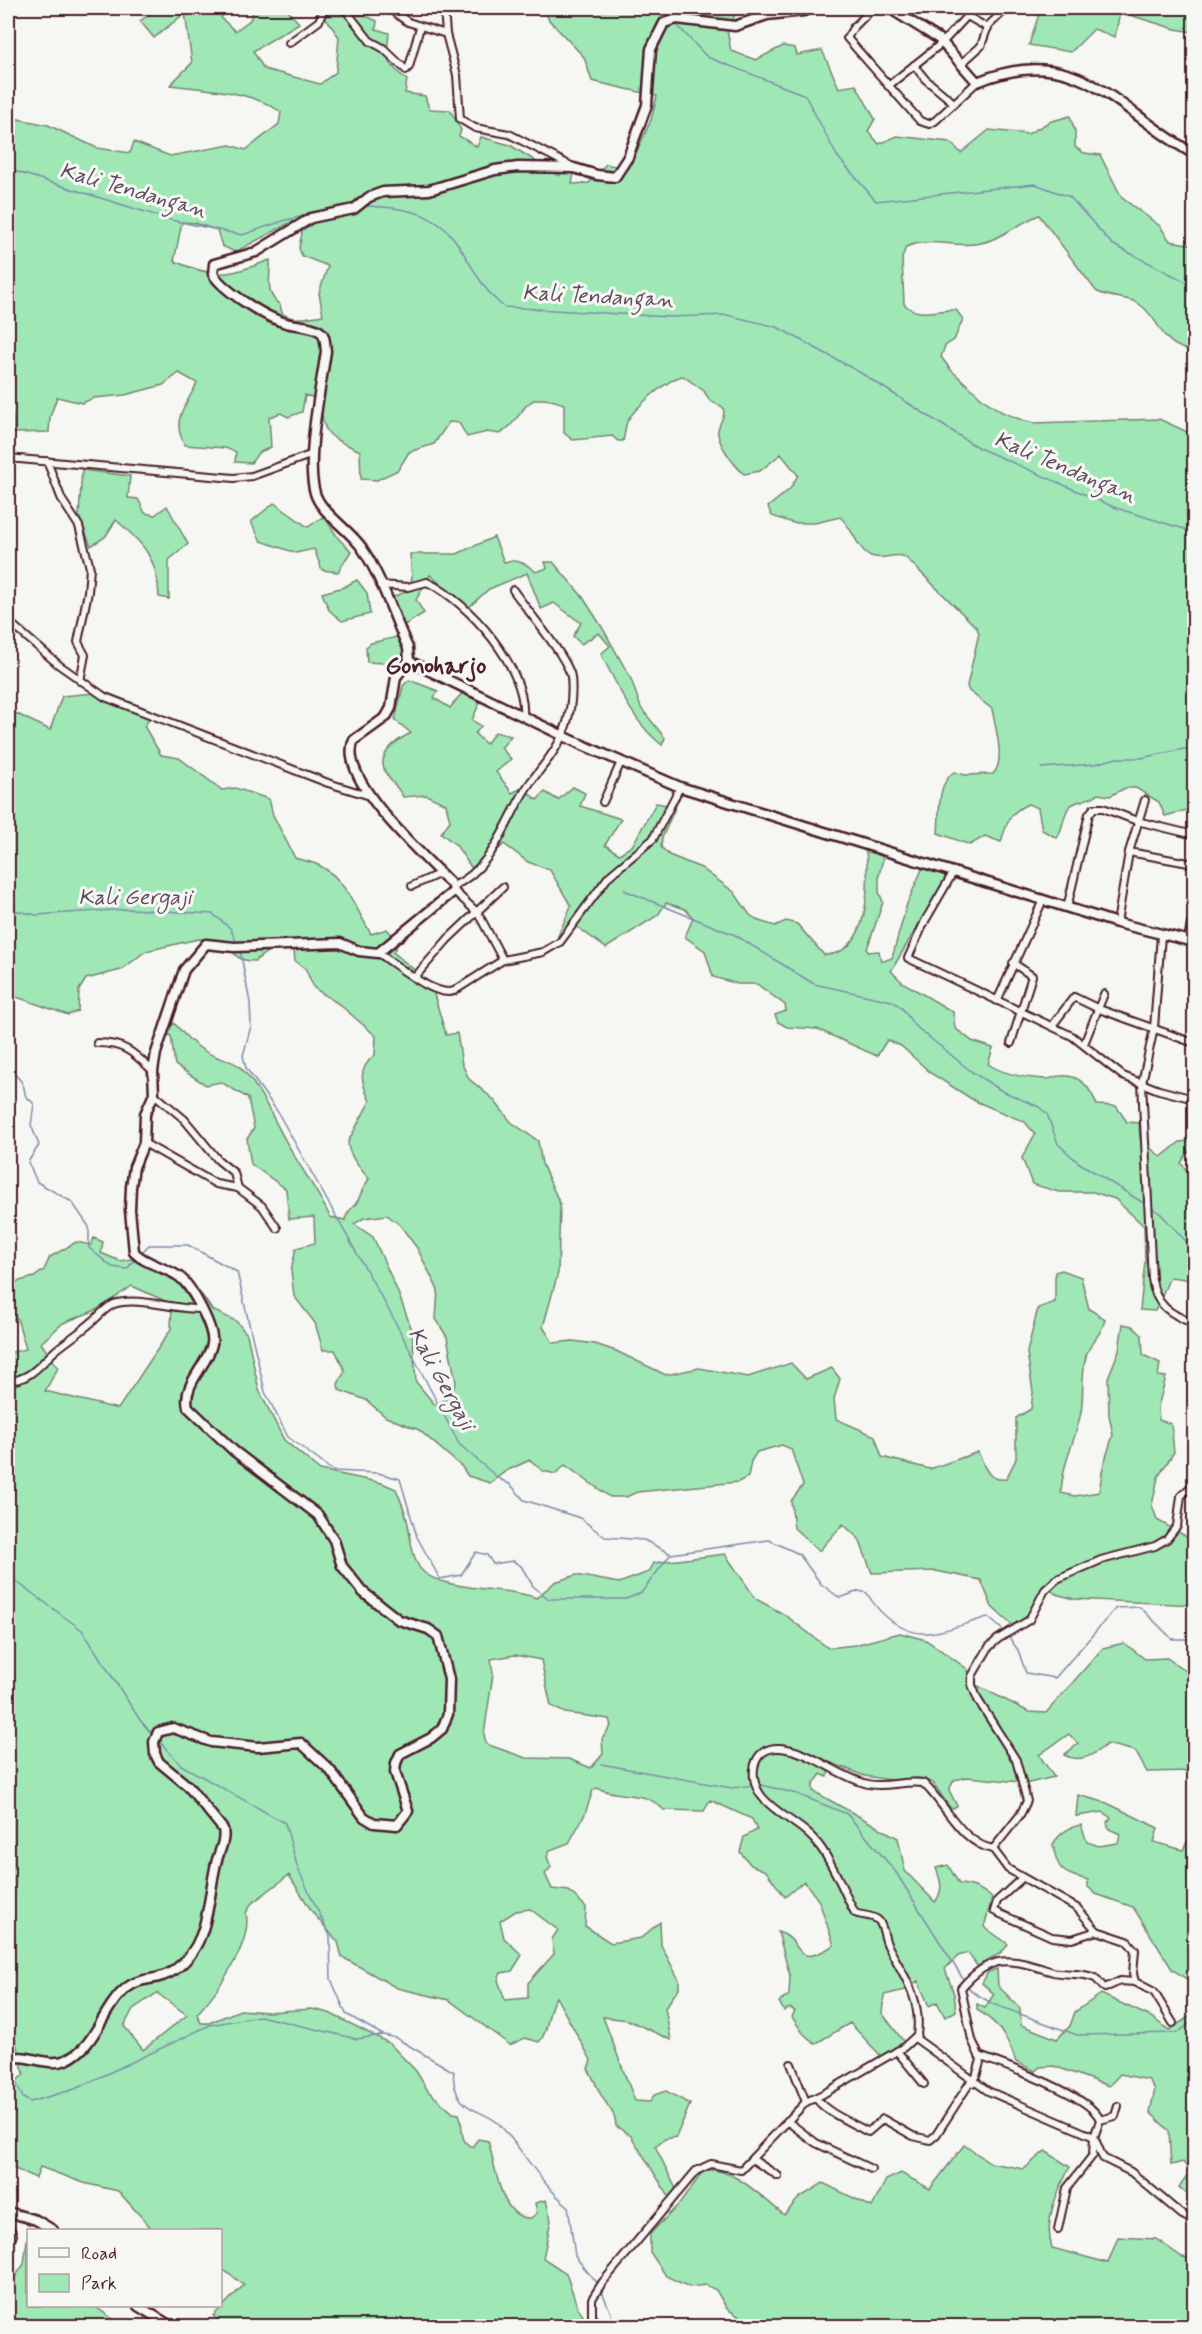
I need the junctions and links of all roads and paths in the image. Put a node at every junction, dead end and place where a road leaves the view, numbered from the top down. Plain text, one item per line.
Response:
1 (324, 8) edge
2 (344, 8) edge
3 (388, 8) edge
4 (444, 8) edge
5 (812, 8) edge
6 (873, 8) edge
7 (889, 8) edge
8 (1008, 8) edge
9 (899, 10) edge
10 (420, 27) junction
11 (988, 28) junction
12 (446, 34) junction
13 (289, 43) dead end
14 (942, 43) junction
15 (961, 64) junction
16 (914, 65) junction
17 (977, 82) junction
18 (888, 86) junction
19 (954, 103) junction
20 (1194, 154) edge
21 (574, 168) junction
22 (313, 454) junction
23 (8, 458) edge
24 (48, 461) junction
25 (381, 585) junction
26 (513, 590) dead end
27 (8, 621) edge
28 (409, 661) junction
29 (80, 681) junction
30 (524, 716) junction
31 (562, 735) junction
32 (621, 762) junction
33 (680, 787) junction
34 (367, 795) junction
35 (1145, 800) dead end
36 (603, 802) dead end
37 (1137, 821) junction
38 (1194, 835) edge
39 (1129, 852) junction
40 (1194, 864) edge
41 (954, 871) junction
42 (441, 873) junction
43 (412, 886) dead end
44 (503, 887) dead end
45 (454, 888) junction
46 (1043, 900) junction
47 (1067, 908) junction
48 (478, 913) junction
49 (1194, 916) edge
50 (1118, 923) junction
51 (1161, 935) junction
52 (1192, 941) edge
53 (378, 953) junction
54 (503, 960) junction
55 (1012, 963) junction
56 (416, 977) junction
57 (1104, 994) dead end
58 (997, 1001) junction
59 (1099, 1009) junction
60 (1020, 1012) junction
61 (1052, 1026) junction
62 (1154, 1028) junction
63 (97, 1043) dead end
64 (1011, 1043) dead end
65 (1194, 1043) edge
66 (1084, 1044) junction
67 (153, 1071) junction
68 (1142, 1083) junction
69 (154, 1094) junction
70 (1194, 1099) edge
71 (144, 1143) junction
72 (238, 1188) junction
73 (277, 1228) dead end
74 (201, 1309) junction
75 (1194, 1324) edge
76 (8, 1381) edge
77 (1194, 1484) edge
78 (993, 1849) junction
79 (1022, 1878) junction
80 (1097, 1931) junction
81 (1135, 1982) junction
82 (1173, 2023) dead end
83 (915, 2038) junction
84 (897, 2051) junction
85 (979, 2056) junction
86 (9, 2059) edge
87 (791, 2064) dead end
88 (973, 2082) junction
89 (924, 2084) dead end
90 (816, 2098) junction
91 (806, 2102) junction
92 (1118, 2106) dead end
93 (1100, 2120) junction
94 (787, 2121) junction
95 (1094, 2138) junction
96 (752, 2159) junction
97 (871, 2169) dead end
98 (778, 2176) dead end
99 (8, 2212) edge
100 (1194, 2221) edge
101 (8, 2223) edge
102 (51, 2229) edge
103 (1058, 2229) dead end
104 (8, 2247) edge
105 (140, 2307) edge
106 (171, 2326) edge
107 (592, 2326) edge

1 - 13 street
2 - 10 street
3 - 10 street
4 - 12 street
5 - 21 street
6 - 18 street
7 - 9 street
8 - 11 street
9 - 14 street
10 - 12 street
11 - 14 street
11 - 15 street
12 - 21 street
14 - 15 street
14 - 16 street
15 - 17 street
16 - 18 street
16 - 19 street
17 - 19 street
17 - 20 street
18 - 19 street
21 - 22 street
22 - 24 street
22 - 25 street
23 - 24 street
24 - 29 street
25 - 28 street
25 - 30 street
26 - 31 street
27 - 29 street
28 - 30 street
28 - 34 street
29 - 34 street
30 - 31 street
31 - 32 street
31 - 45 street
32 - 33 street
32 - 36 street
33 - 41 street
33 - 54 street
34 - 42 street
35 - 37 street
37 - 38 street
37 - 39 street
37 - 47 street
39 - 40 street
39 - 50 street
41 - 46 street
41 - 58 street
42 - 43 street
42 - 45 street
44 - 48 street
45 - 48 street
45 - 53 street
46 - 47 street
46 - 55 street
47 - 50 street
48 - 54 street
48 - 56 street
49 - 52 street
50 - 51 street
51 - 52 street
51 - 62 street
53 - 56 street
53 - 67 street
54 - 56 street
55 - 58 street
55 - 60 street
57 - 59 street
58 - 60 street
59 - 61 street
59 - 62 street
59 - 66 street
60 - 61 street
60 - 64 street
61 - 66 street
62 - 65 street
62 - 68 street
63 - 67 street
66 - 68 street
67 - 69 street
68 - 70 street
68 - 75 street
69 - 71 street
69 - 72 street
71 - 72 street
71 - 74 street
72 - 73 street
74 - 76 street
74 - 86 street
77 - 78 street
78 - 79 street
78 - 83 street
79 - 80 street
79 - 80 street
80 - 81 street
81 - 82 street
81 - 85 street
83 - 84 street
83 - 88 street
84 - 89 street
84 - 90 street
85 - 88 street
85 - 93 street
87 - 91 street
88 - 90 street
88 - 95 street
90 - 91 street
91 - 94 street
92 - 93 street
93 - 95 street
94 - 96 street
94 - 97 street
95 - 100 street
95 - 103 street
96 - 98 street
96 - 107 street
99 - 102 street
101 - 104 street
105 - 106 street

